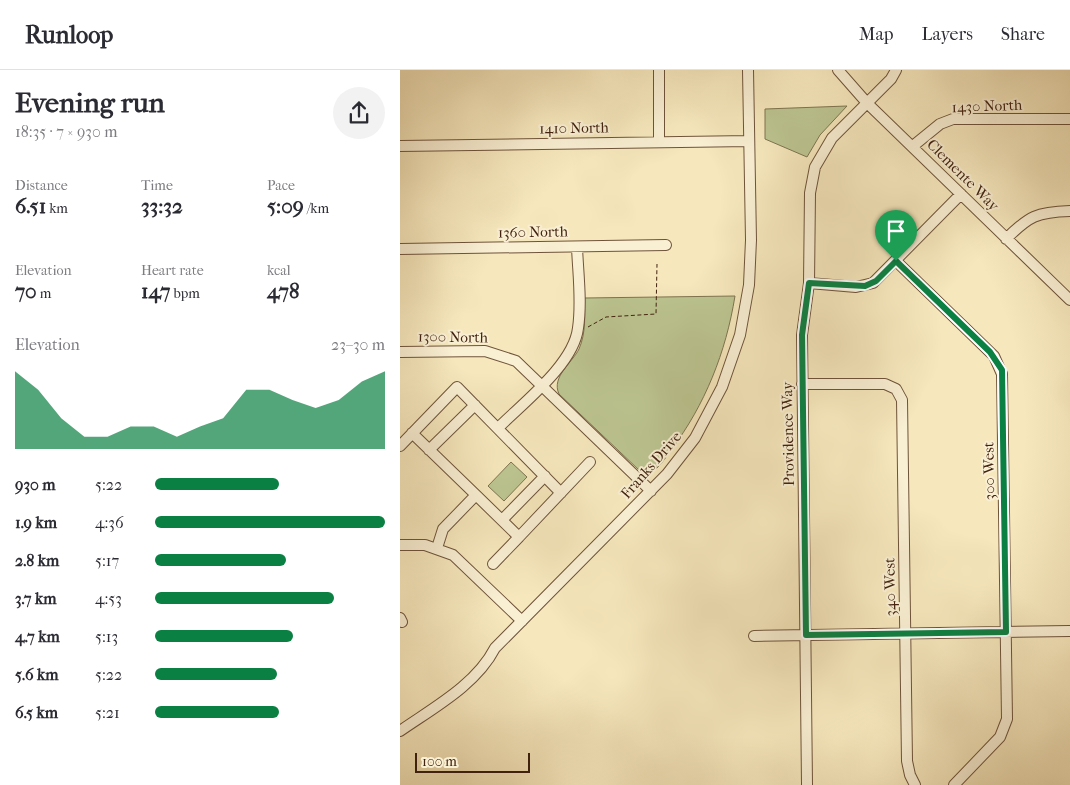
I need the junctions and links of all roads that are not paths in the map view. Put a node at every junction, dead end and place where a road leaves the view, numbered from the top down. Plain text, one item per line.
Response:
1 (659, 70) edge
2 (748, 70) edge
3 (838, 70) edge
4 (896, 70) edge
5 (867, 103) junction
6 (1070, 119) edge
7 (749, 141) junction
8 (659, 142) junction
9 (400, 146) edge
10 (913, 146) junction
11 (960, 194) junction
12 (1070, 211) edge
13 (1006, 239) junction
14 (666, 245) dead end
15 (577, 247) junction
16 (400, 249) edge
17 (896, 261) junction
18 (809, 283) junction
19 (1070, 300) edge
20 (400, 352) edge
21 (542, 384) junction
22 (802, 384) junction
23 (475, 405) junction
24 (498, 428) junction
25 (412, 434) junction
26 (400, 446) edge
27 (429, 450) junction
28 (590, 462) dead end
29 (545, 476) junction
30 (561, 492) junction
31 (651, 492) junction
32 (476, 495) junction
33 (502, 520) junction
34 (519, 537) junction
35 (400, 545) edge
36 (437, 548) junction
37 (493, 564) dead end
38 (522, 621) junction
39 (1070, 631) edge
40 (1006, 632) junction
41 (906, 634) junction
42 (806, 635) junction
43 (754, 636) dead end
44 (400, 731) edge
45 (808, 785) edge
46 (915, 785) edge
47 (954, 785) edge

1 - 8 street
2 - 7 street, Franks Drive
3 - 5 street, Clemente Way
4 - 5 street, Providence Way
5 - 10 street, Clemente Way
5 - 18 street, Providence Way
6 - 10 street, 1430 North
7 - 8 street, 1410 North
7 - 31 street, Franks Drive
8 - 9 street, 1410 North
10 - 11 street, Clemente Way
11 - 13 street, Clemente Way
11 - 17 street
12 - 13 street
13 - 19 street, Clemente Way
14 - 15 street, 1360 North
15 - 16 street, 1360 North
15 - 21 street
17 - 18 street
17 - 40 street, 300 West
18 - 22 street, Providence Way
20 - 21 street, 1300 North
21 - 24 street
21 - 31 street
22 - 41 street, 340 West
22 - 42 street, Providence Way
23 - 24 street
23 - 25 street
23 - 27 street
24 - 29 street
25 - 26 street
25 - 27 street
27 - 32 street
28 - 30 street
29 - 30 street
29 - 33 street
30 - 34 street
31 - 38 street, Franks Drive
32 - 33 street
32 - 36 street
33 - 34 street
34 - 37 street
35 - 36 street
36 - 38 street
38 - 44 street, Franks Drive
39 - 40 street
40 - 41 street
40 - 47 street, 300 West
41 - 42 street
41 - 46 street, 340 West
42 - 43 street
42 - 45 street, Providence Way

